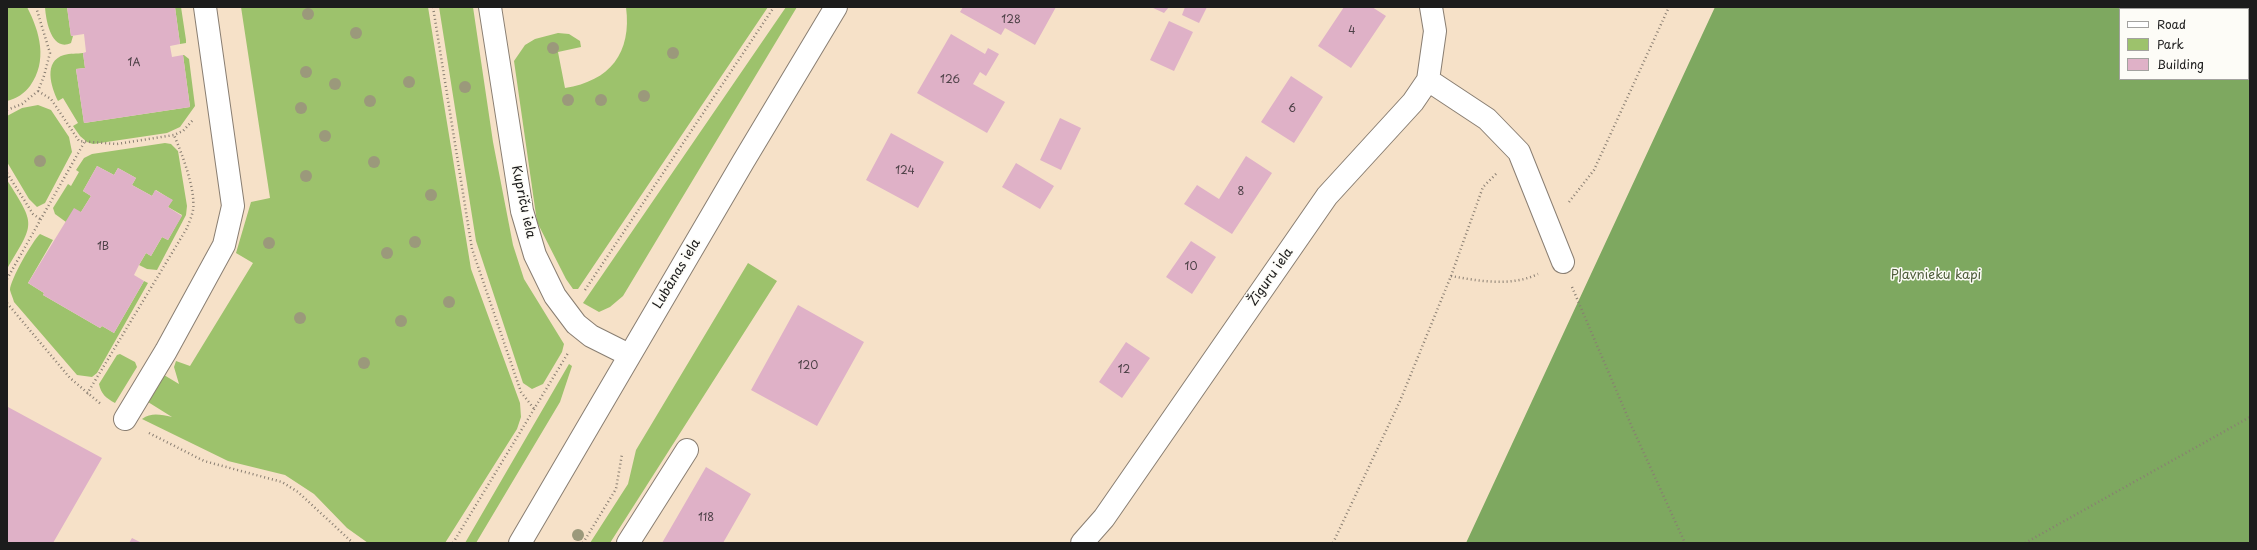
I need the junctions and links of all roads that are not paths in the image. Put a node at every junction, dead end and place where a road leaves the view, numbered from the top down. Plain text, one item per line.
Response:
1 (205, 7) edge
2 (490, 7) edge
3 (836, 7) edge
4 (1431, 7) edge
5 (1428, 80) junction
6 (1563, 262) road end
7 (630, 355) junction
8 (125, 419) road end
9 (686, 450) dead end
10 (520, 543) edge
11 (628, 543) edge
12 (1082, 543) edge

1 - 8 street
2 - 7 street, Kupriču iela
3 - 7 street, Lubānas iela
4 - 5 street, Žīguru iela
5 - 6 street
5 - 12 street, Žīguru iela
7 - 10 street, Lubānas iela
9 - 11 street

